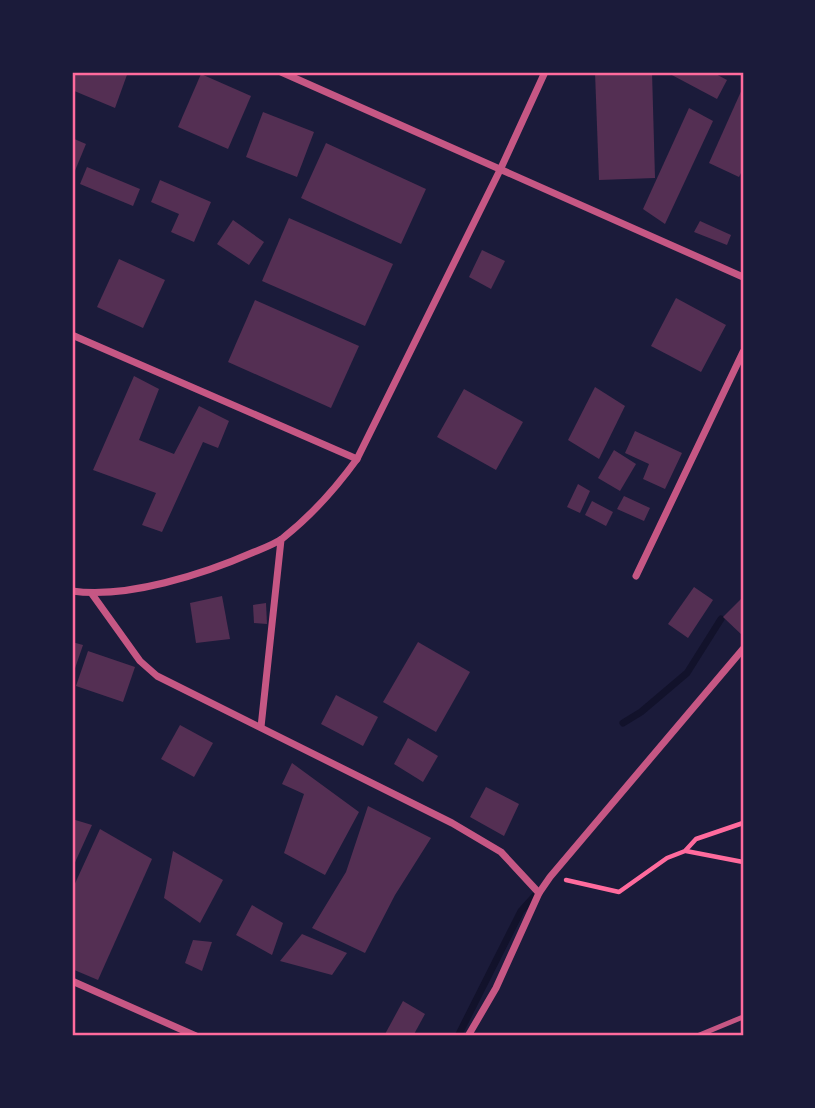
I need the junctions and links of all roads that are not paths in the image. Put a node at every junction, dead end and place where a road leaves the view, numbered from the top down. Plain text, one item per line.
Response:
1 (281, 72) edge
2 (545, 72) edge
3 (501, 168) junction
4 (743, 277) edge
5 (72, 335) edge
6 (743, 352) edge
7 (357, 459) junction
8 (281, 540) junction
9 (636, 576) dead end
10 (72, 591) edge
11 (92, 594) junction
12 (743, 649) edge
13 (261, 727) junction
14 (539, 893) junction
15 (72, 981) edge
16 (743, 1017) edge
17 (196, 1036) edge
18 (468, 1036) edge
19 (697, 1036) edge

1 - 3 street
2 - 3 street
3 - 4 street
3 - 7 street
5 - 7 street
6 - 9 street
7 - 8 street
8 - 11 street
8 - 13 street
10 - 11 street
11 - 13 street
12 - 14 street
13 - 14 street
14 - 18 street
15 - 17 street
16 - 19 lane

